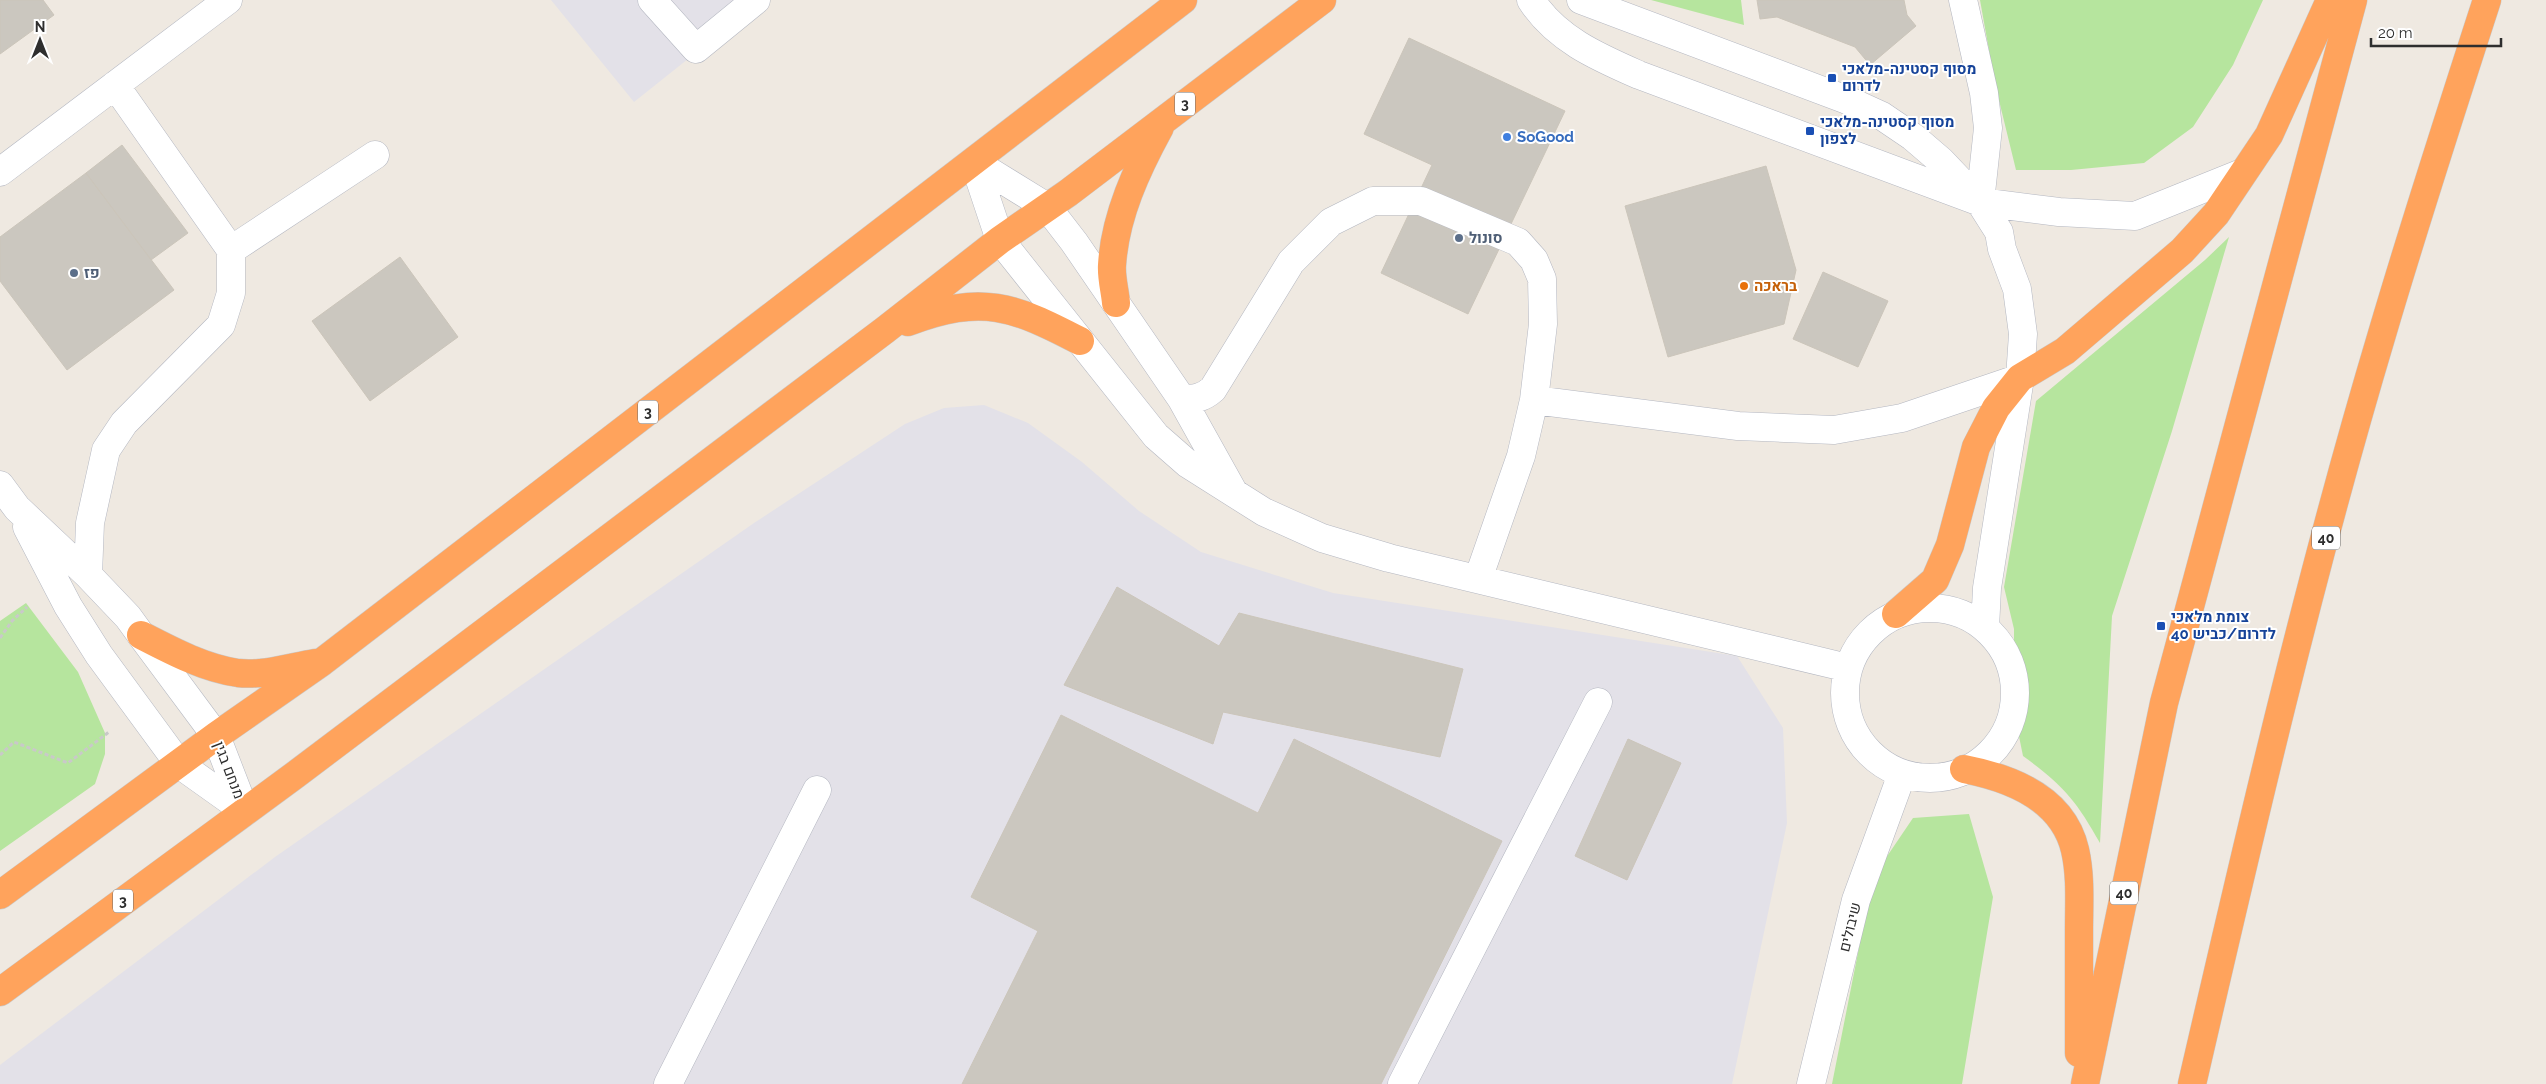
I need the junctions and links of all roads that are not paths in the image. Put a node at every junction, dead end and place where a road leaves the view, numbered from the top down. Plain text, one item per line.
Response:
1 (228, 0) edge
2 (652, 0) edge
3 (756, 0) edge
4 (1183, 0) edge
5 (1322, 0) edge
6 (1531, 0) edge
7 (1581, 0) edge
8 (1963, 0) edge
9 (2330, 0) edge
10 (2353, 0) edge
11 (2487, 0) edge
12 (115, 85) junction
13 (1165, 119) junction
14 (375, 155) dead end
15 (974, 162) junction
16 (0, 172) edge
17 (2242, 173) junction
18 (1980, 202) junction
19 (1047, 207) junction
20 (1000, 240) junction
21 (231, 250) junction
22 (1116, 303) junction
23 (885, 330) junction
24 (1080, 341) junction
25 (2020, 378) junction
26 (1181, 398) junction
27 (1534, 400) junction
28 (0, 484) edge
29 (1235, 494) junction
30 (17, 508) junction
31 (88, 575) junction
32 (1478, 579) junction
33 (1896, 614) junction
34 (1985, 628) junction
35 (142, 635) junction
36 (322, 662) junction
37 (1848, 668) junction
38 (1598, 702) dead end
39 (216, 736) junction
40 (179, 764) junction
41 (1964, 769) junction
42 (1902, 774) junction
43 (817, 790) dead end
44 (245, 811) junction
45 (0, 895) edge
46 (0, 992) edge
47 (668, 1084) edge
48 (1402, 1084) edge
49 (1811, 1084) edge
50 (2079, 1084) edge
51 (2085, 1084) edge
52 (2192, 1084) edge

1 - 12 street
2 - 3 street
4 - 15 highway, 3
5 - 13 highway, 3
6 - 18 street
7 - 18 street
8 - 18 street
9 - 17 highway
10 - 51 highway, 40
11 - 52 highway, 40
12 - 16 street
12 - 21 street
13 - 19 highway, 3
13 - 22 highway
14 - 21 street
15 - 19 street
15 - 20 street
15 - 36 highway, 3
17 - 18 street
17 - 25 highway
18 - 25 street
19 - 20 highway, 3
19 - 22 street
20 - 23 highway, 3
20 - 24 street
21 - 31 street
22 - 26 street
23 - 24 highway
23 - 44 highway, 3
24 - 29 street
25 - 27 street
25 - 33 highway
25 - 34 street
26 - 27 street
26 - 29 street
27 - 32 street
28 - 30 street, מנחם בגין
29 - 32 street
30 - 31 street, מנחם בגין
30 - 40 street, מנחם בגין
31 - 35 street, מנחם בגין
32 - 37 street
33 - 34 street
33 - 37 street
34 - 41 street
35 - 36 highway
35 - 39 street, מנחם בגין
36 - 39 highway, 3
37 - 42 street
38 - 48 street
39 - 40 highway, 3
39 - 44 street, מנחם בגין
40 - 44 street, מנחם בגין
40 - 45 highway, 3
41 - 42 street
41 - 50 highway
42 - 49 street, שיבולים
43 - 47 street
44 - 46 highway, 3

